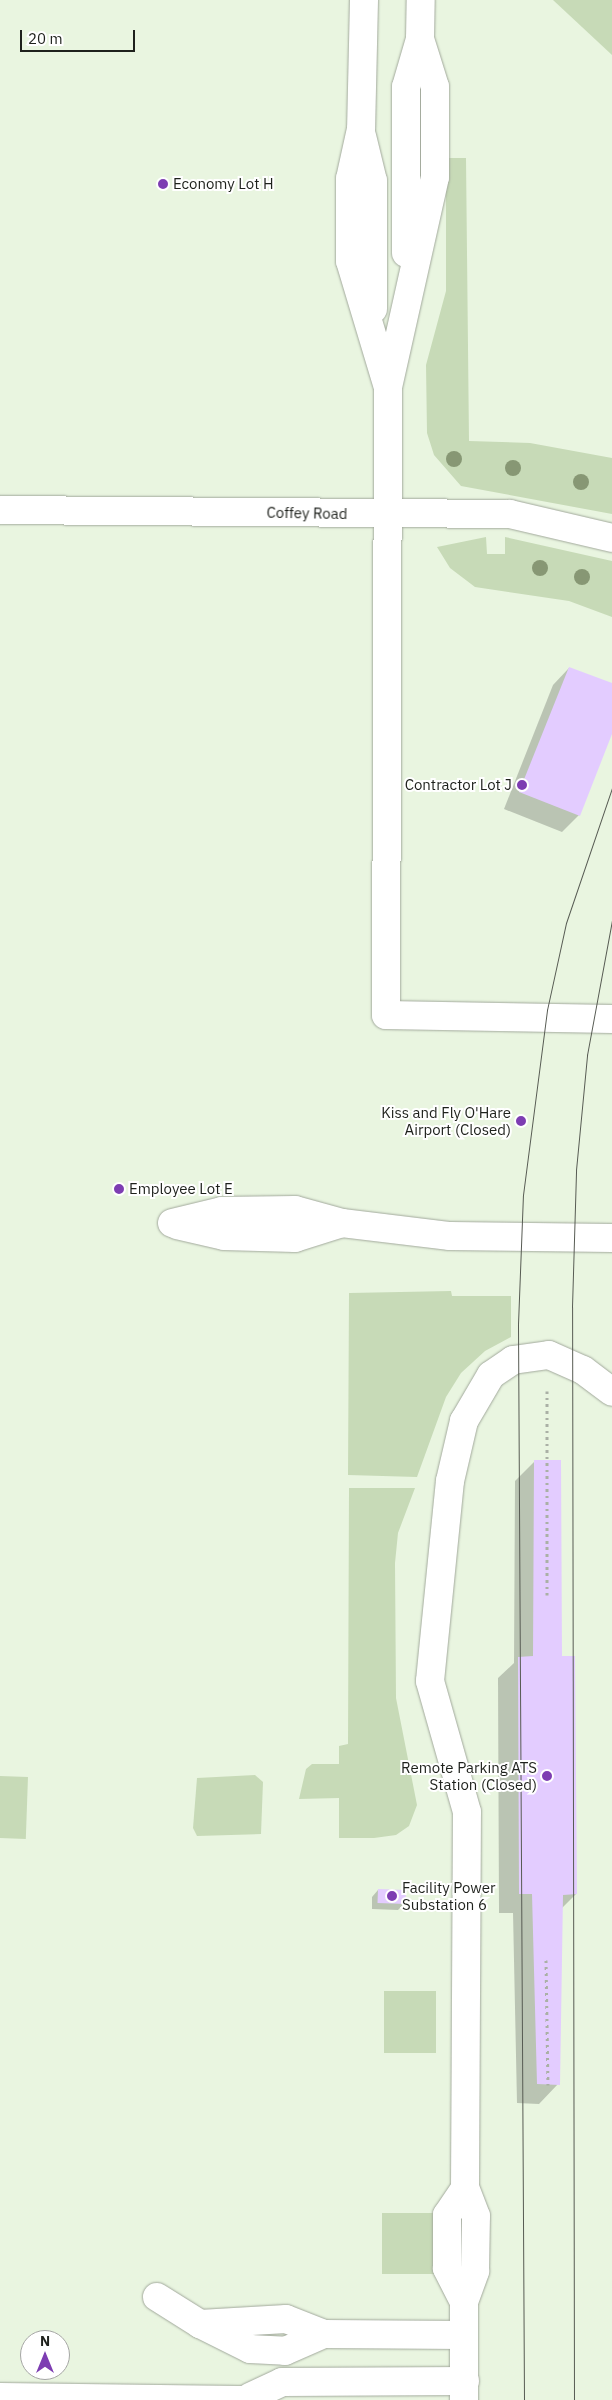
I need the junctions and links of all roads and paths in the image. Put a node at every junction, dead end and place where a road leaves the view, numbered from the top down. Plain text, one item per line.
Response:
1 (364, 0) edge
2 (421, 0) edge
3 (388, 388) junction
4 (0, 510) edge
5 (385, 514) junction
6 (612, 538) edge
7 (612, 1019) edge
8 (342, 1224) junction
9 (612, 1238) edge
10 (547, 1354) junction
11 (612, 1392) edge
12 (547, 1595) dead end
13 (546, 1960) dead end
14 (548, 2085) dead end
15 (157, 2297) dead end
16 (464, 2335) junction
17 (464, 2391) edge
18 (0, 2397) edge
19 (254, 2399) edge

1 - 3 street
2 - 3 street
3 - 5 street
4 - 5 street, Coffey Road
5 - 6 street, Coffey Road
5 - 7 street
8 - 8 street
8 - 9 street
10 - 11 street
10 - 12 path
10 - 16 street
13 - 14 path
15 - 16 street
16 - 17 street
17 - 19 street
18 - 19 street

